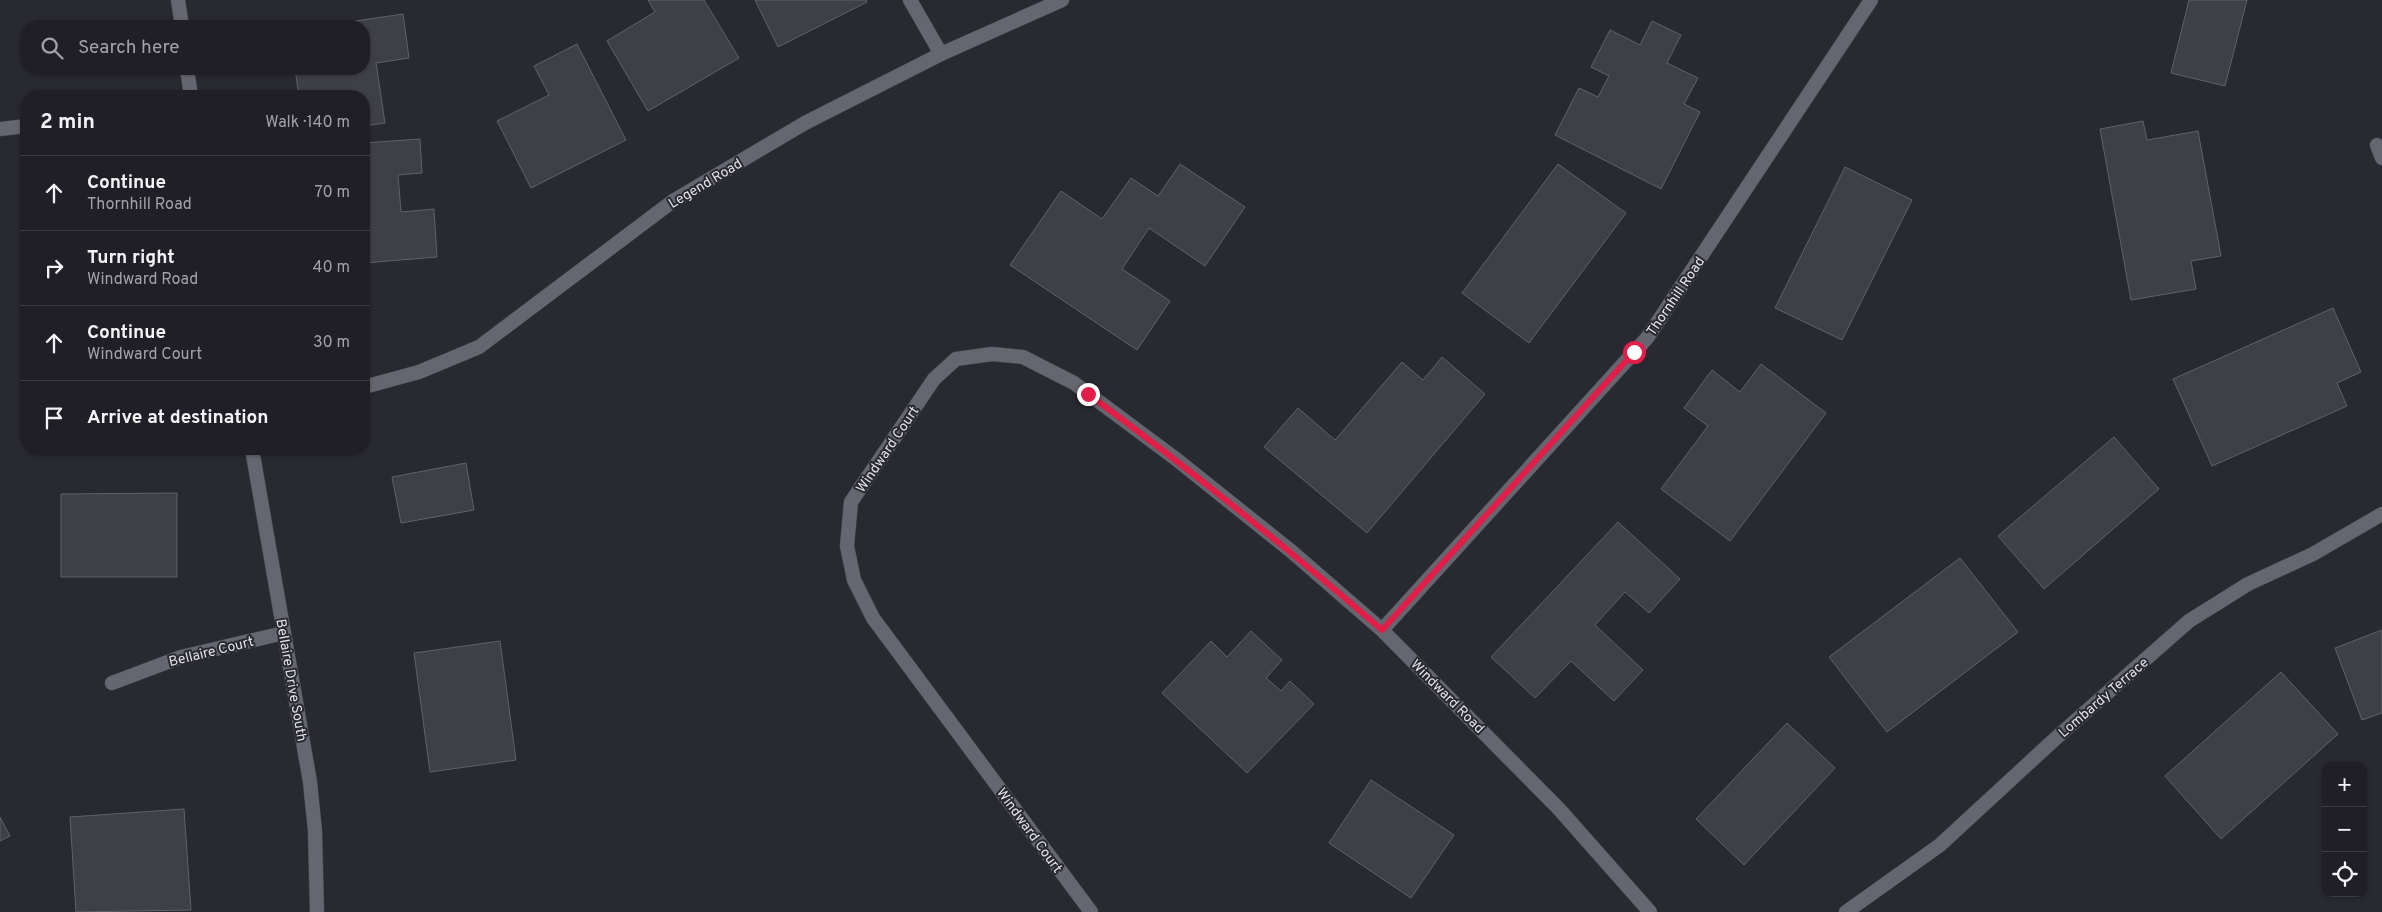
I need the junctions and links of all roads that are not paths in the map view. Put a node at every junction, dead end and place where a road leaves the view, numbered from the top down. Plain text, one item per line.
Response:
1 (178, 0) edge
2 (910, 0) edge
3 (1062, 0) edge
4 (1871, 0) edge
5 (181, 20) edge
6 (941, 54) junction
7 (188, 75) edge
8 (190, 90) edge
9 (20, 127) edge
10 (0, 129) edge
11 (370, 385) edge
12 (253, 455) edge
13 (1227, 500) joint
14 (2382, 514) edge
15 (1382, 630) junction
16 (284, 633) junction
17 (112, 683) dead end
18 (317, 912) edge
19 (1091, 912) edge
20 (1650, 912) edge
21 (1846, 912) edge

1 - 5 street
2 - 6 street
3 - 6 street, Legend Road
4 - 15 street, Thornhill Road
6 - 11 street, Legend Road
7 - 8 street
9 - 10 street
12 - 16 street, Bellaire Drive South
13 - 15 street, Windward Road
13 - 19 street, Windward Court
14 - 21 street, Lombardy Terrace
15 - 20 street, Windward Road
16 - 17 street, Bellaire Court
16 - 18 street, Bellaire Drive South

